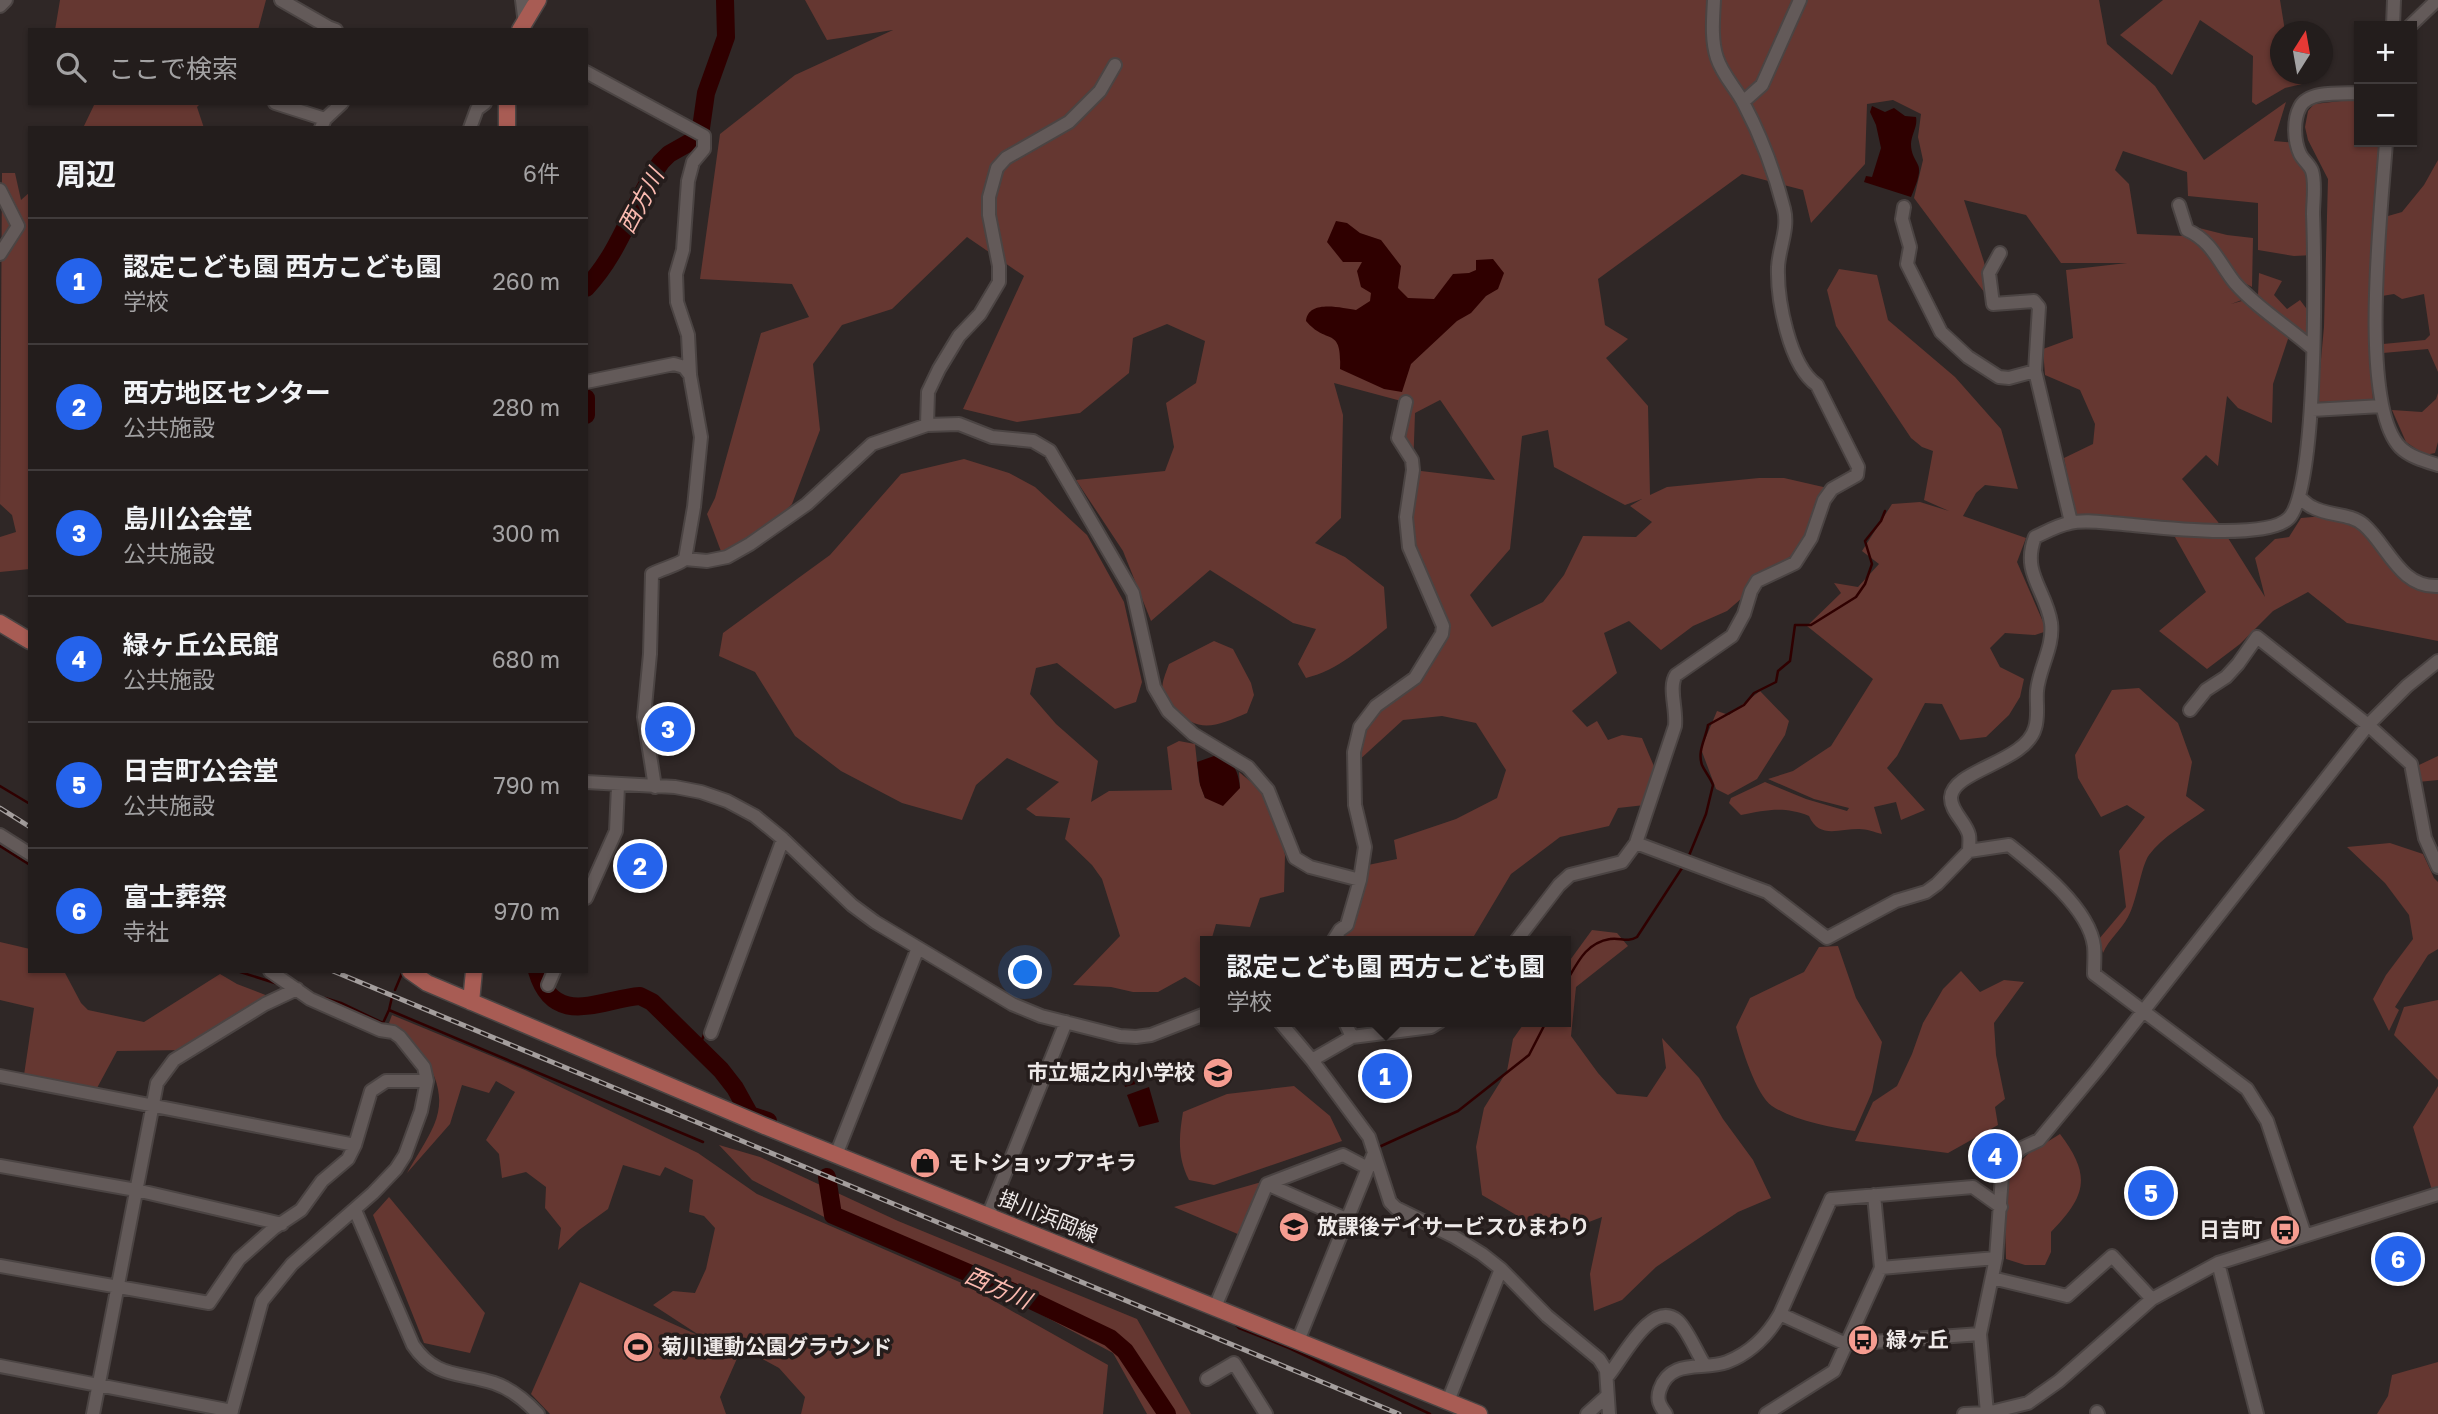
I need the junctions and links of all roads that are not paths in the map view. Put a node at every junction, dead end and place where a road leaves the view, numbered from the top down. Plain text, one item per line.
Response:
1 (6, 0) edge
2 (281, 0) edge
3 (522, 0) edge
4 (538, 0) edge
5 (1714, 0) edge
6 (1800, 0) edge
7 (2395, 0) edge
8 (2437, 0) edge
9 (0, 6) edge
10 (2393, 21) edge
11 (2415, 21) edge
12 (523, 26) edge
13 (331, 28) edge
14 (1115, 65) dead end
15 (588, 73) edge
16 (2354, 94) edge
17 (1743, 102) junction
18 (280, 105) edge
19 (340, 105) edge
20 (482, 105) edge
21 (507, 105) edge
22 (323, 123) edge
23 (471, 126) edge
24 (508, 126) edge
25 (2386, 147) edge
26 (0, 190) edge
27 (2179, 205) dead end
28 (1904, 207) dead end
29 (2000, 253) dead end
30 (0, 254) edge
31 (2312, 348) junction
32 (2035, 371) junction
33 (690, 374) junction
34 (588, 382) edge
35 (1406, 402) dead end
36 (2382, 407) junction
37 (2312, 410) junction
38 (927, 425) junction
39 (2438, 465) edge
40 (2299, 496) junction
41 (2071, 522) junction
42 (685, 559) junction
43 (2438, 586) edge
44 (0, 623) edge
45 (28, 640) edge
46 (2438, 661) edge
47 (2190, 710) dead end
48 (2368, 726) junction
49 (588, 782) edge
50 (618, 786) junction
51 (655, 787) junction
52 (0, 835) edge
53 (783, 839) junction
54 (1636, 843) junction
55 (1969, 851) junction
56 (28, 853) edge
57 (2438, 867) edge
58 (1360, 880) junction
59 (588, 894) edge
60 (1336, 936) edge
61 (1520, 936) edge
62 (918, 948) junction
63 (273, 973) edge
64 (413, 973) edge
65 (474, 973) edge
66 (553, 973) edge
67 (548, 985) dead end
68 (297, 989) junction
69 (471, 1002) junction
70 (2142, 1012) junction
71 (1200, 1016) edge
72 (1066, 1022) junction
73 (1284, 1027) edge
74 (1347, 1027) edge
75 (1431, 1027) edge
76 (711, 1033) dead end
77 (1352, 1037) junction
78 (1312, 1060) junction
79 (0, 1076) edge
80 (427, 1081) junction
81 (153, 1105) junction
82 (355, 1146) junction
83 (1374, 1153) junction
84 (836, 1155) junction
85 (0, 1166) edge
86 (1364, 1166) junction
87 (1267, 1184) junction
88 (136, 1190) junction
89 (2438, 1194) edge
90 (1874, 1195) junction
91 (2001, 1207) junction
92 (355, 1210) junction
93 (988, 1216) junction
94 (1343, 1217) junction
95 (282, 1224) junction
96 (2305, 1235) junction
97 (1996, 1258) junction
98 (2218, 1263) junction
99 (0, 1266) edge
100 (1881, 1268) junction
101 (1501, 1269) junction
102 (1992, 1278) junction
103 (117, 1287) junction
104 (2152, 1299) junction
105 (1215, 1307) junction
106 (1780, 1314) junction
107 (1980, 1334) junction
108 (1298, 1341) junction
109 (1846, 1344) junction
110 (1704, 1364) junction
111 (0, 1366) edge
112 (1607, 1377) junction
113 (1207, 1379) dead end
114 (99, 1385) junction
115 (1607, 1396) junction
116 (1448, 1401) junction
117 (232, 1413) edge
118 (1987, 1413) edge
119 (93, 1414) edge
120 (538, 1414) edge
121 (1266, 1414) edge
122 (1479, 1414) edge
123 (1587, 1414) edge
124 (1609, 1414) edge
125 (1666, 1414) edge
126 (1766, 1414) edge
127 (1964, 1414) edge
128 (1973, 1414) edge
129 (2258, 1414) edge

1 - 9 street
2 - 13 street
3 - 12 street
4 - 12 main road
5 - 17 street
6 - 17 street
7 - 10 street
8 - 11 street
14 - 38 street
15 - 33 street
16 - 31 street
17 - 54 street
18 - 22 street
19 - 22 street
20 - 23 street
21 - 24 main road
25 - 36 street
26 - 30 street
27 - 31 street
28 - 32 street
29 - 32 street
31 - 37 street
32 - 41 street
33 - 34 street
33 - 42 street
35 - 58 street
36 - 37 street
36 - 39 street
37 - 40 street
38 - 42 street
38 - 58 street
40 - 41 street
40 - 43 street
41 - 55 street
42 - 51 street
44 - 45 main road
46 - 48 street
47 - 48 street
48 - 57 street
48 - 70 street
49 - 50 street
50 - 51 street
50 - 59 street
51 - 53 street
52 - 56 street
53 - 62 street
53 - 76 street
54 - 55 street
54 - 61 street
55 - 70 street
58 - 60 street
62 - 72 street
62 - 84 street
63 - 68 street
64 - 69 main road, 掛川浜岡線
65 - 69 main road
66 - 67 street
68 - 80 street
68 - 81 street
69 - 84 main road, 掛川浜岡線
70 - 91 street
70 - 96 street
71 - 72 street
72 - 93 street
73 - 78 street
74 - 77 street
75 - 77 street
77 - 78 street
78 - 83 street
79 - 81 street
80 - 82 street
80 - 92 street
81 - 82 street
81 - 88 street
82 - 95 street
83 - 86 street
83 - 101 street
84 - 93 main road, 掛川浜岡線
85 - 88 street
86 - 87 street
86 - 94 street
87 - 94 street
87 - 105 street
88 - 95 street
88 - 103 street
89 - 96 street
90 - 91 street
90 - 100 street
90 - 106 street
91 - 97 street
92 - 117 street
92 - 120 street
93 - 105 main road, 掛川浜岡線
94 - 108 street
95 - 103 street
96 - 98 street
97 - 100 street
97 - 102 street
98 - 104 street
98 - 129 street
99 - 103 street
100 - 109 street
101 - 112 street
101 - 116 street
102 - 104 street
102 - 107 street
103 - 114 street
104 - 118 street
105 - 108 main road, 掛川浜岡線
106 - 109 street
106 - 110 street
107 - 109 street
107 - 118 street
108 - 116 main road, 掛川浜岡線
109 - 126 street
110 - 112 street
110 - 125 street
111 - 114 street
112 - 115 street
113 - 121 street
114 - 117 street
114 - 119 street
115 - 123 street
115 - 124 street
116 - 122 main road, 掛川浜岡線
118 - 128 street
127 - 128 street

